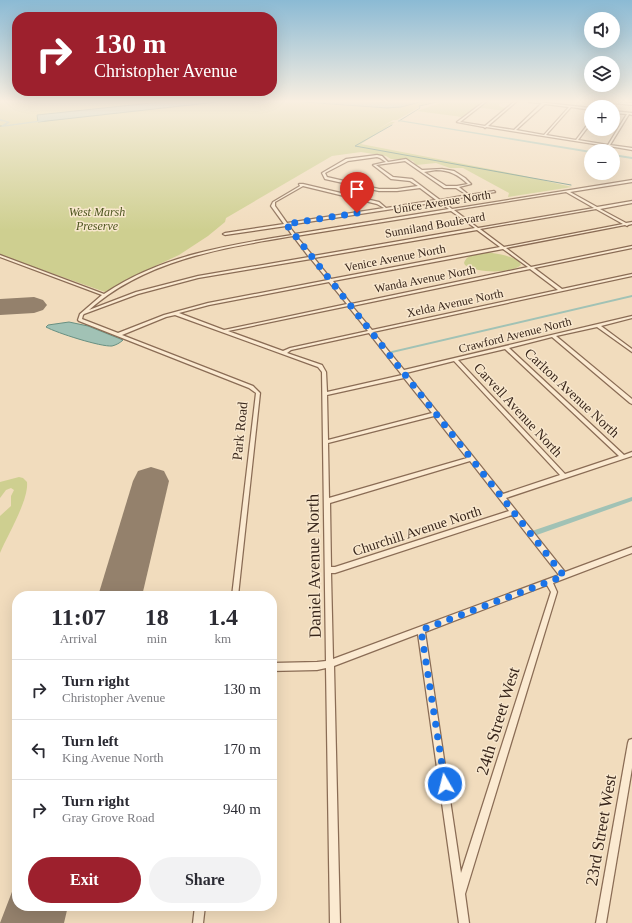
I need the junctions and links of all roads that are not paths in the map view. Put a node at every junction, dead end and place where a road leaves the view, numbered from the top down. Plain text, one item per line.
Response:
1 (620, 148) edge
2 (632, 149) edge
3 (387, 162) junction
4 (422, 171) junction
5 (632, 181) edge
6 (298, 184) dead end
7 (303, 185) junction
8 (420, 187) junction
9 (457, 188) junction
10 (566, 191) junction
11 (494, 192) dead end
12 (468, 195) junction
13 (439, 200) junction
14 (632, 202) edge
15 (595, 207) junction
16 (385, 208) junction
17 (451, 210) junction
18 (286, 224) junction
19 (627, 224) junction
20 (632, 224) edge
21 (632, 227) edge
22 (477, 228) junction
23 (224, 234) dead end
24 (294, 235) junction
25 (632, 247) edge
26 (503, 248) junction
27 (0, 256) edge
28 (312, 257) junction
29 (530, 268) junction
30 (632, 275) edge
31 (330, 281) junction
32 (561, 290) junction
33 (104, 295) junction
34 (96, 301) junction
35 (104, 305) junction
36 (349, 305) junction
37 (174, 313) junction
38 (81, 315) junction
39 (632, 317) edge
40 (598, 325) junction
41 (223, 331) junction
42 (371, 332) junction
43 (118, 335) junction
44 (553, 336) junction
45 (505, 347) junction
46 (632, 351) edge
47 (283, 353) junction
48 (455, 359) junction
49 (404, 374) junction
50 (325, 394) junction
51 (632, 402) edge
52 (435, 414) junction
53 (326, 442) junction
54 (632, 454) edge
55 (622, 457) junction
56 (471, 458) junction
57 (564, 476) junction
58 (501, 497) junction
59 (327, 501) junction
60 (513, 512) junction
61 (632, 550) edge
62 (328, 570) junction
63 (564, 576) junction
64 (549, 582) junction
65 (236, 591) edge
66 (421, 630) junction
67 (330, 664) junction
68 (277, 667) edge
69 (632, 743) edge
70 (630, 769) edge
71 (460, 893) junction
72 (199, 911) edge
73 (198, 923) edge
74 (335, 923) edge
75 (464, 923) edge
76 (601, 923) edge

1 - 2 street
3 - 4 street
3 - 8 street
3 - 8 street
4 - 9 street
4 - 9 street
5 - 10 street, Unice Avenue North
6 - 7 street
7 - 16 street
7 - 18 street
8 - 13 street
9 - 12 street
10 - 15 street
10 - 17 street, Unice Avenue North
11 - 12 street
12 - 13 street
13 - 16 street
13 - 17 street
14 - 15 street, Sunniland Boulevard
15 - 19 street
15 - 22 street, Sunniland Boulevard
16 - 18 street
17 - 22 street
17 - 24 street, Unice Avenue North
18 - 23 street
18 - 24 street
19 - 20 street, Venice Avenue North
19 - 21 street
19 - 26 street, Venice Avenue North
22 - 26 street
22 - 28 street, Sunniland Boulevard
24 - 28 street
24 - 33 street, Unice Avenue North
25 - 29 street, Wanda Avenue North
26 - 29 street
26 - 31 street, Venice Avenue North
27 - 33 street
28 - 31 street
28 - 35 street, Sunniland Boulevard
29 - 32 street
29 - 36 street, Wanda Avenue North
30 - 32 street, Xelda Avenue North
31 - 36 street
31 - 37 street, Venice Avenue North
32 - 42 street, Xelda Avenue North
33 - 34 street, Unice Avenue North
34 - 35 street
34 - 38 street, Unice Avenue North
35 - 38 street, Sunniland Boulevard
36 - 41 street, Wanda Avenue North
36 - 42 street
37 - 41 street, Daniel Avenue North
37 - 43 street, Venice Avenue North
38 - 43 street, Park Road
39 - 40 street, Crawford Avenue North
40 - 44 street, Crawford Avenue North
40 - 46 street
41 - 47 street, Daniel Avenue North
42 - 47 street, Xelda Avenue North
42 - 49 street
43 - 65 street, Park Road
44 - 45 street, Crawford Avenue North
44 - 51 street
45 - 48 street, Crawford Avenue North
45 - 55 street, Carlton Avenue North
47 - 50 street, Daniel Avenue North
48 - 49 street, Crawford Avenue North
48 - 57 street, Carvell Avenue North
49 - 50 street, Crawford Avenue North
49 - 52 street
50 - 53 street, Daniel Avenue North
52 - 53 street
52 - 56 street
53 - 59 street, Daniel Avenue North
54 - 55 street
55 - 57 street
56 - 58 street
56 - 59 street
57 - 58 street
58 - 60 street
59 - 62 street, Daniel Avenue North
60 - 62 street, Churchill Avenue North
60 - 63 street
61 - 63 street
62 - 67 street, Daniel Avenue North
63 - 64 street
64 - 66 street
64 - 71 street, 24th Street West
66 - 67 street
66 - 71 street
67 - 68 street
67 - 74 street, Daniel Avenue North
69 - 70 street, 23rd Street West
70 - 76 street, 23rd Street West
71 - 75 street
72 - 73 street

